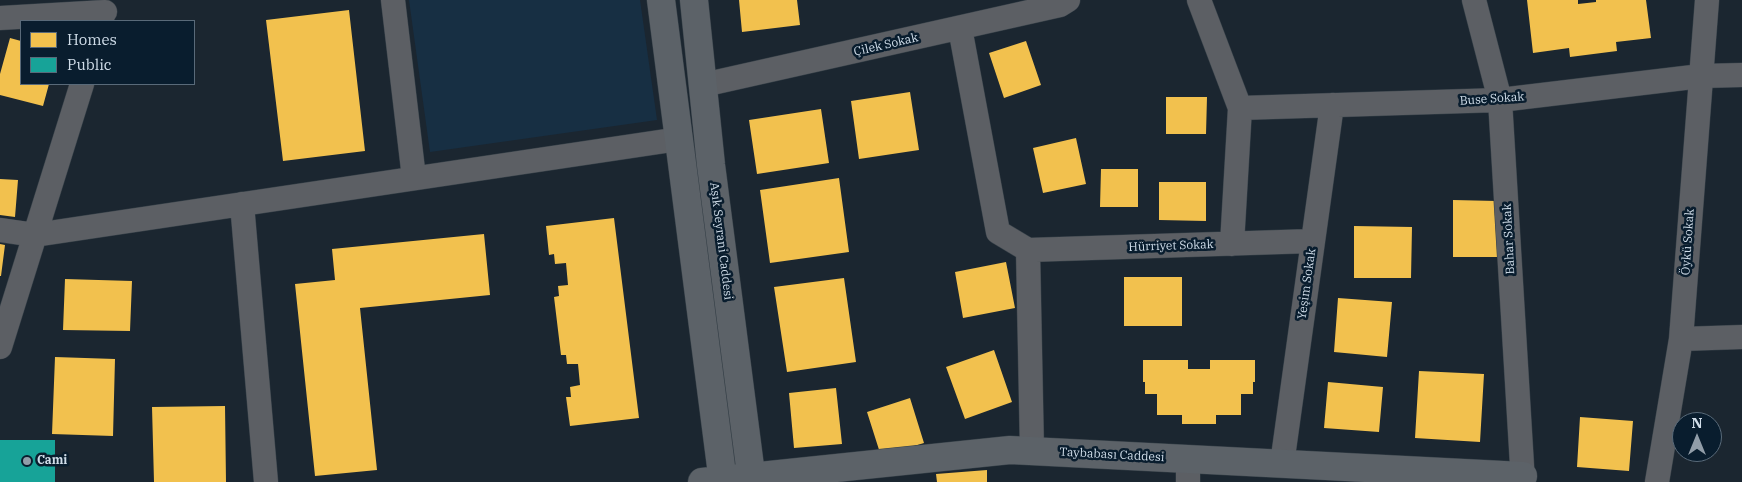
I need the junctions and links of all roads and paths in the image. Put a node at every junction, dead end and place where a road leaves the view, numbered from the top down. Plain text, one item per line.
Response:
1 (393, 0) edge
2 (661, 0) edge
3 (694, 0) edge
4 (1199, 0) edge
5 (1474, 0) edge
6 (1706, 0) edge
7 (1062, 2) edge
8 (105, 11) edge
9 (0, 18) edge
10 (960, 28) junction
11 (1742, 75) edge
12 (1701, 76) junction
13 (82, 85) edge
14 (703, 85) junction
15 (1500, 100) junction
16 (1332, 105) junction
17 (1240, 108) junction
18 (679, 139) junction
19 (414, 178) junction
20 (242, 204) junction
21 (0, 230) edge
22 (35, 235) junction
23 (1313, 241) junction
24 (1232, 244) junction
25 (1028, 250) junction
26 (1742, 337) edge
27 (1681, 339) junction
28 (0, 347) edge
29 (1032, 451) junction
30 (1282, 464) junction
31 (1188, 470) edge
32 (1523, 479) edge
33 (751, 480) edge
34 (716, 481) edge
35 (266, 482) edge
36 (1657, 482) edge

1 - 19 street
2 - 18 main road
3 - 14 main road, Aşık Seyrani Caddesi
4 - 17 street
5 - 15 street, Bahar Sokak
6 - 12 street, Öykü Sokak
7 - 10 street, Çilek Sokak
8 - 9 street
10 - 14 street, Çilek Sokak
10 - 25 street
11 - 12 street, Buse Sokak
12 - 15 street, Buse Sokak
12 - 27 street, Öykü Sokak
13 - 22 street
14 - 33 main road, Aşık Seyrani Caddesi
15 - 16 street, Buse Sokak
15 - 32 street, Bahar Sokak
16 - 17 street, Buse Sokak
16 - 23 street, Yeşim Sokak
17 - 24 street
18 - 19 street
18 - 34 main road
19 - 20 street
20 - 22 street
20 - 35 street
21 - 22 street
22 - 28 street
23 - 24 street, Hürriyet Sokak
23 - 30 street, Yeşim Sokak
24 - 25 street, Hürriyet Sokak
25 - 29 street
26 - 27 street
27 - 36 street, Öykü Sokak
29 - 31 main road, Taybabası Caddesi
29 - 33 main road, Taybabası Caddesi
30 - 31 main road, Taybabası Caddesi
30 - 32 main road, Taybabası Caddesi
33 - 34 main road, Taybabası Caddesi

